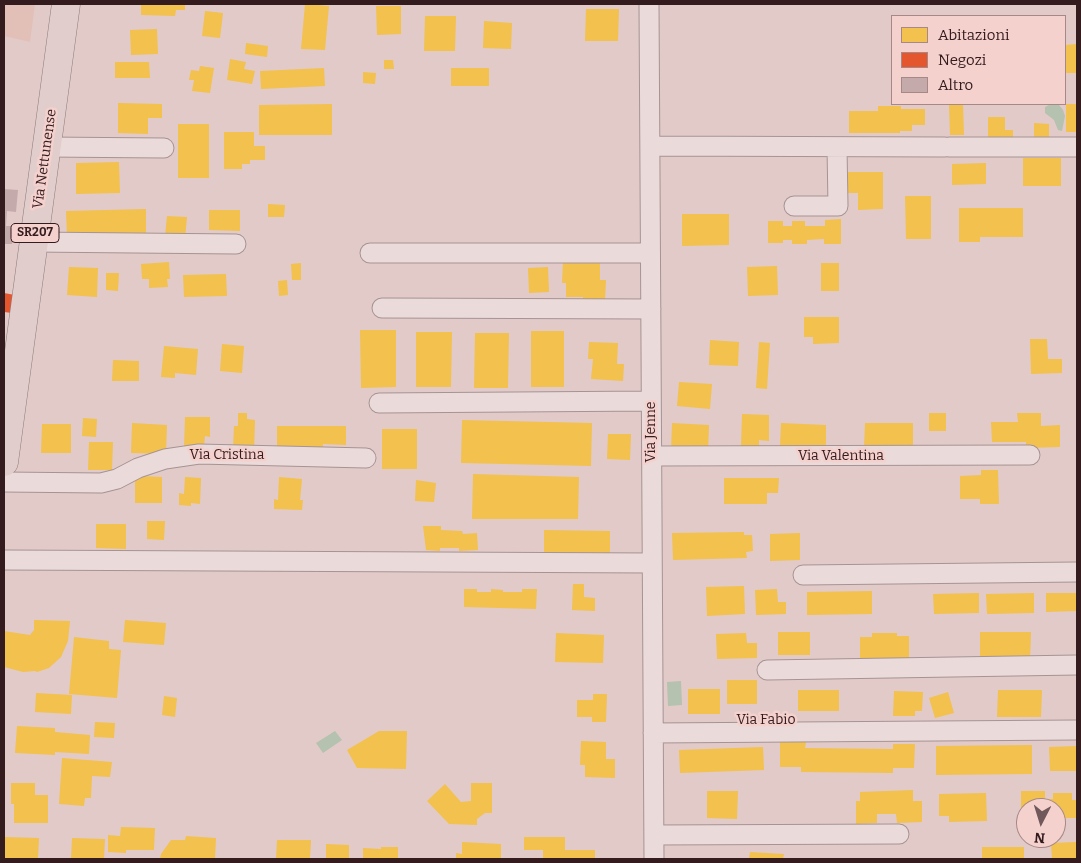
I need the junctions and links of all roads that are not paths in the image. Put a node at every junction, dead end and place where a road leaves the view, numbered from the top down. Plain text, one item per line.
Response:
1 (66, 4) edge
2 (649, 4) edge
3 (650, 146) junction
4 (46, 147) junction
5 (838, 147) junction
6 (1077, 147) edge
7 (164, 148) dead end
8 (794, 206) dead end
9 (34, 242) junction
10 (236, 244) dead end
11 (370, 253) dead end
12 (650, 253) junction
13 (382, 308) dead end
14 (650, 309) junction
15 (651, 401) junction
16 (379, 402) dead end
17 (1030, 455) dead end
18 (652, 456) junction
19 (366, 458) dead end
20 (4, 462) edge
21 (4, 482) edge
22 (4, 560) edge
23 (652, 563) junction
24 (1077, 572) edge
25 (803, 575) dead end
26 (1077, 665) edge
27 (767, 670) dead end
28 (878, 720) dead end
29 (653, 727) junction
30 (1077, 730) edge
31 (899, 834) dead end
32 (654, 835) junction
33 (654, 859) edge

1 - 4 main road, Via Nettunense / SR207
2 - 3 street, Via Jenne
3 - 5 street
3 - 12 street, Via Jenne
4 - 7 street
4 - 9 main road, Via Nettunense / SR207
5 - 6 street
5 - 8 street
9 - 10 street
9 - 20 main road, Via Nettunense / SR207
11 - 12 street
12 - 14 street, Via Jenne
13 - 14 street
14 - 15 street, Via Jenne
15 - 16 street
15 - 18 street, Via Jenne
17 - 18 street, Via Valentina
18 - 23 street, Via Jenne
19 - 21 street, Via Cristina
22 - 23 street
23 - 29 street, Via Jenne
24 - 25 street
26 - 27 street
28 - 29 street, Via Fabio
29 - 30 street
29 - 32 street, Via Jenne
31 - 32 street
32 - 33 street, Via Jenne

